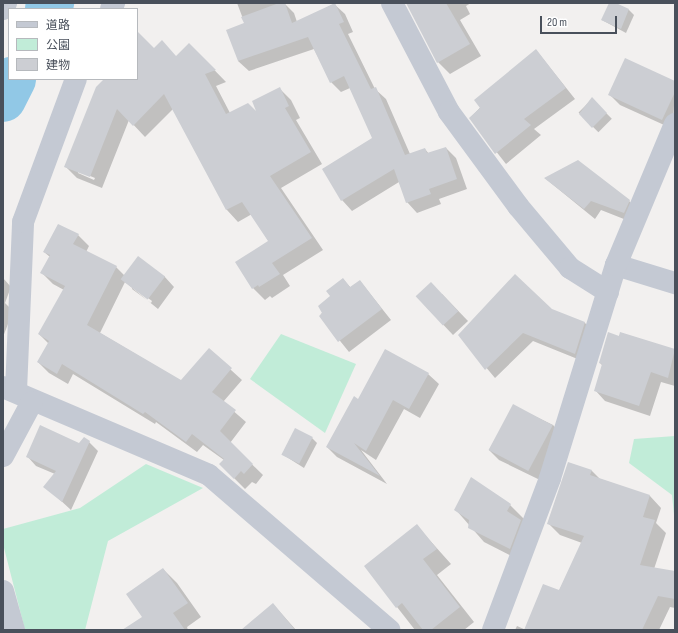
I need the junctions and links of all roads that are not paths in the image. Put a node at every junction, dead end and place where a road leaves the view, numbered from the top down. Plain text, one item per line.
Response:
1 (6, 3) edge
2 (392, 3) edge
3 (3, 9) edge
4 (76, 80) edge
5 (675, 124) edge
6 (616, 265) junction
7 (675, 283) edge
8 (608, 292) junction
9 (17, 394) edge
10 (3, 456) edge
11 (3, 591) edge
12 (14, 630) edge
13 (389, 630) edge
14 (493, 630) edge

1 - 3 street
2 - 8 street
4 - 9 street
5 - 6 street
6 - 7 street
6 - 8 street
8 - 14 street
9 - 10 street
9 - 13 street
11 - 12 street

